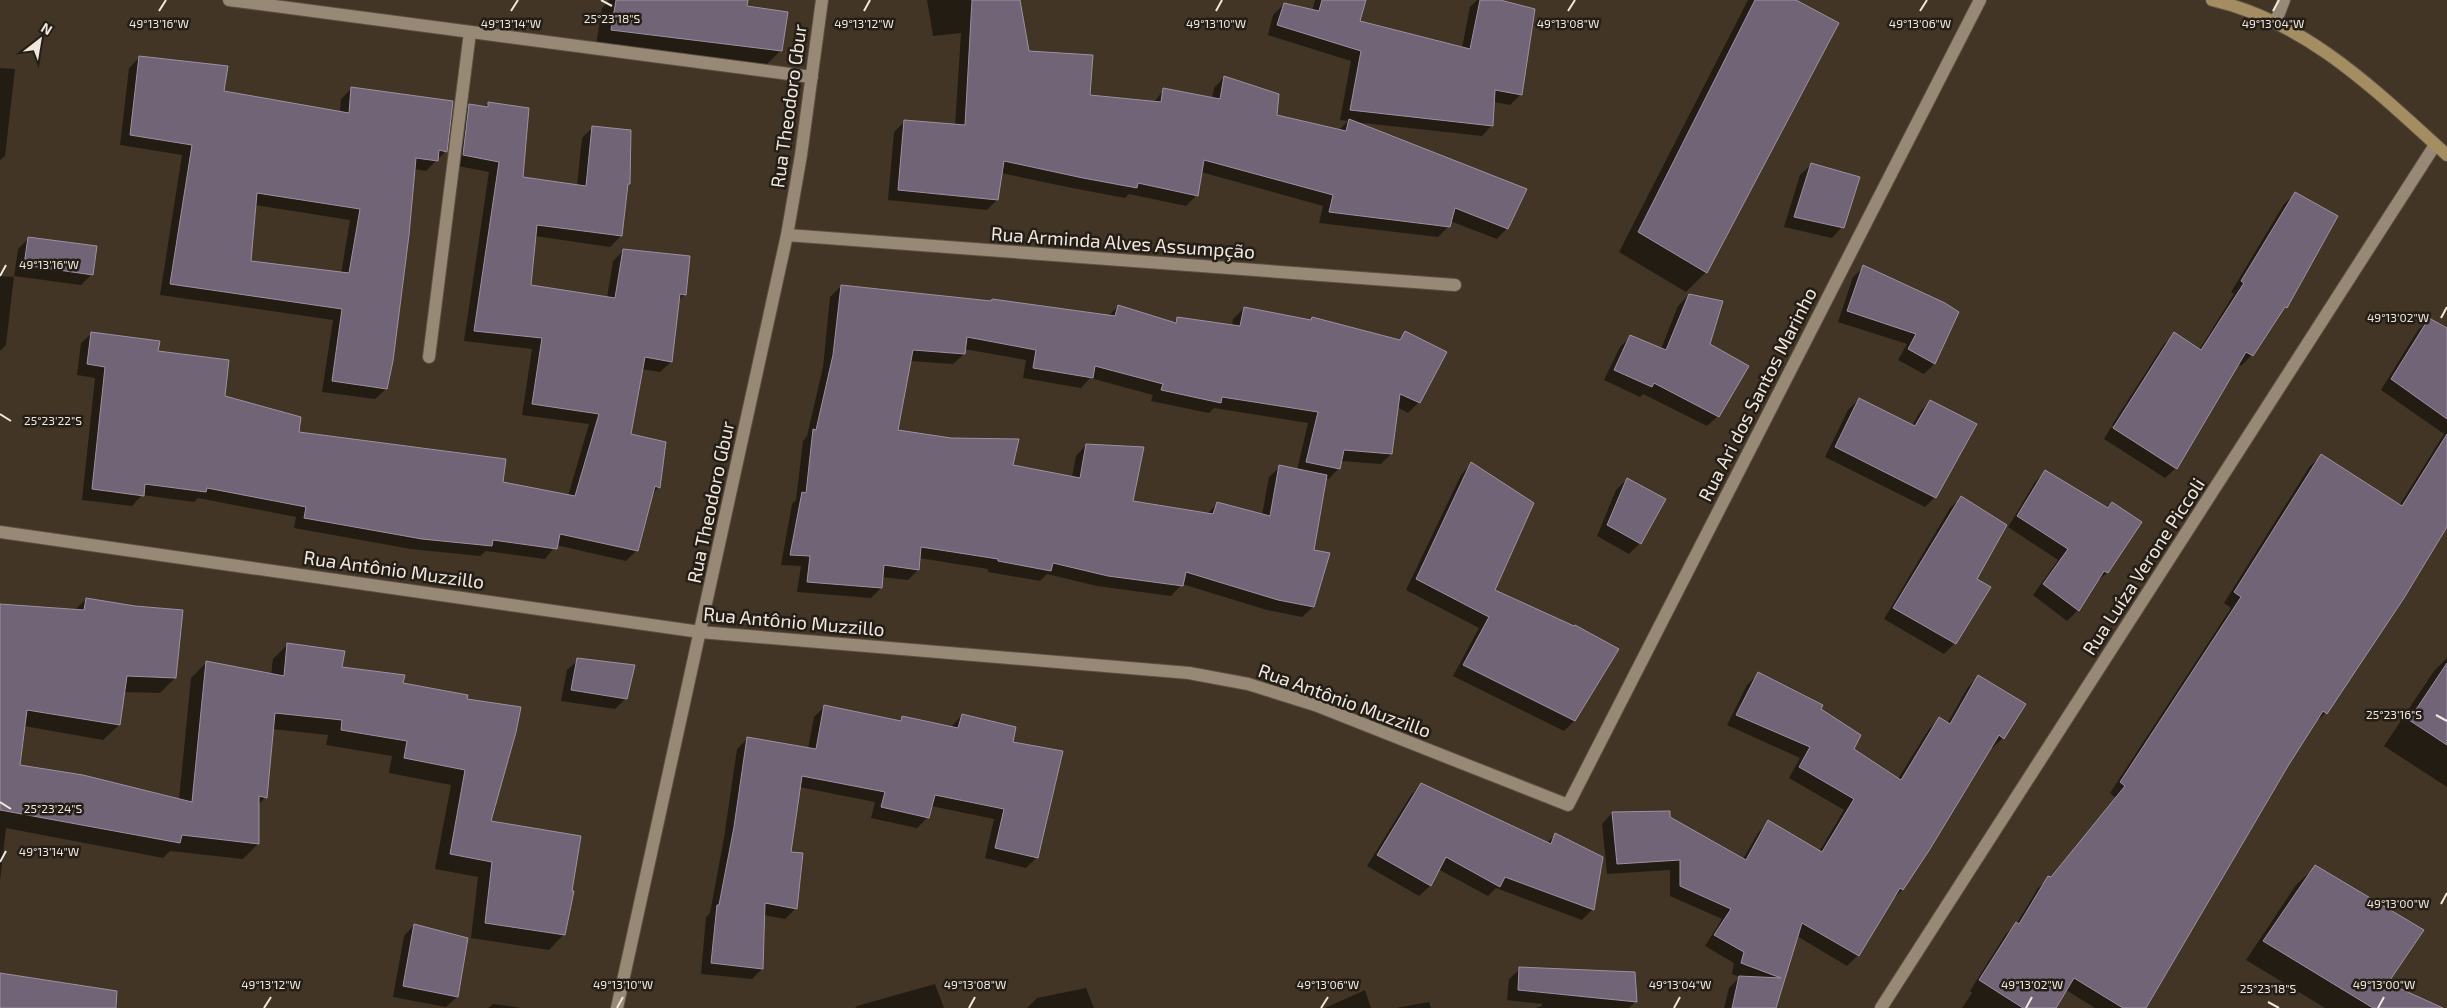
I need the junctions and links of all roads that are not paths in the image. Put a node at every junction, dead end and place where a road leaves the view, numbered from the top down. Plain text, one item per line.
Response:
1 (229, 0) edge
2 (822, 0) edge
3 (1980, 0) edge
4 (2212, 0) edge
5 (2284, 0) edge
6 (2276, 21) junction
7 (470, 32) junction
8 (812, 77) junction
9 (2435, 145) junction
10 (2447, 156) edge
11 (787, 235) junction
12 (1455, 285) dead end
13 (429, 357) dead end
14 (0, 532) edge
15 (700, 632) junction
16 (1568, 805) joint
17 (617, 1008) edge
18 (1881, 1008) edge

1 - 7 street
2 - 8 street, Rua Theodoro Gbur
3 - 16 street, Rua Ari dos Santos Marinho
4 - 6 main road
5 - 6 street
6 - 9 main road
7 - 8 street
7 - 13 street
8 - 11 street, Rua Theodoro Gbur
9 - 10 main road
9 - 18 street, Rua Luíza Verone Piccoli
11 - 12 street, Rua Arminda Alves Assumpção
11 - 15 street, Rua Theodoro Gbur
14 - 15 street, Rua Antônio Muzzillo
15 - 16 street, Rua Antônio Muzzillo
15 - 17 street, Rua Theodoro Gbur

